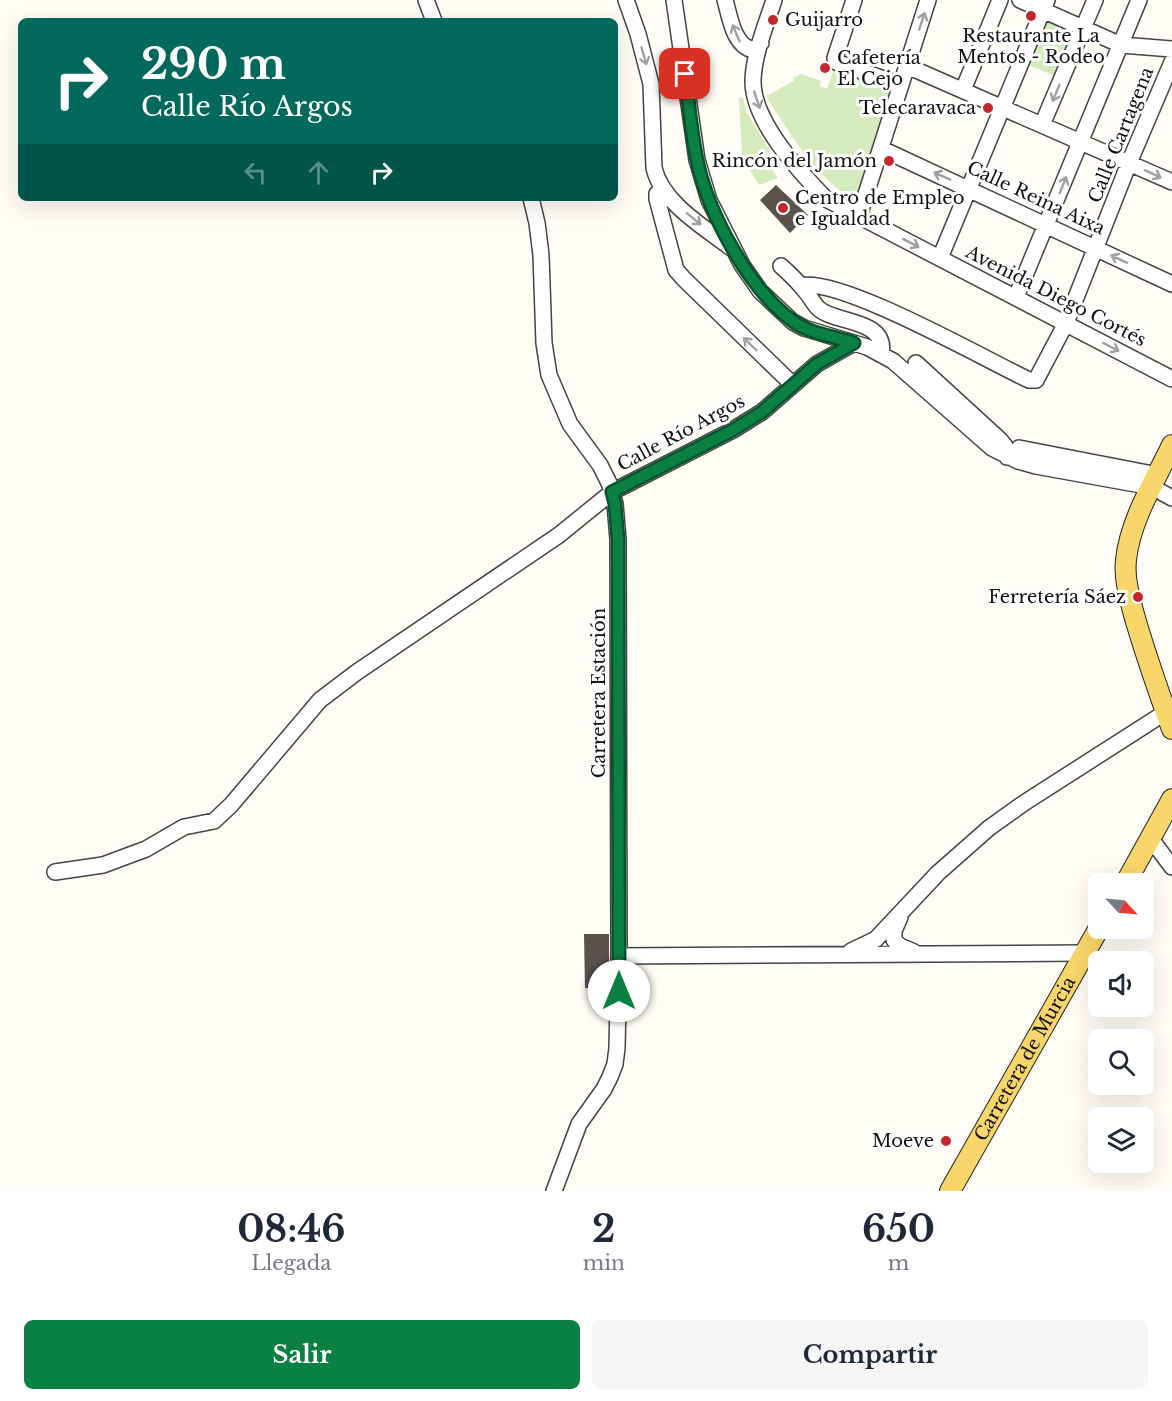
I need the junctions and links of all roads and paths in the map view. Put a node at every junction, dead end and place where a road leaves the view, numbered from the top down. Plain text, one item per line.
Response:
1 (426, 0) edge
2 (626, 0) edge
3 (674, 0) edge
4 (725, 0) edge
5 (774, 0) edge
6 (854, 0) edge
7 (928, 0) edge
8 (1000, 0) edge
9 (1020, 0) edge
10 (1095, 0) edge
11 (1139, 0) edge
12 (1045, 5) edge
13 (433, 18) edge
14 (1083, 29) junction
15 (761, 43) junction
16 (1121, 45) junction
17 (1172, 49) edge
18 (1172, 62) edge
19 (907, 66) junction
20 (901, 85) junction
21 (963, 90) junction
22 (1004, 107) junction
23 (1042, 125) junction
24 (1081, 143) junction
25 (882, 149) junction
26 (1129, 163) junction
27 (1172, 182) edge
28 (969, 188) junction
29 (664, 192) junction
30 (532, 201) edge
31 (859, 216) junction
32 (1047, 226) junction
33 (1096, 248) junction
34 (735, 252) junction
35 (940, 258) junction
36 (781, 266) dead end
37 (1172, 284) edge
38 (801, 286) junction
39 (1016, 297) junction
40 (1066, 323) junction
41 (854, 343) junction
42 (881, 354) junction
43 (916, 363) dead end
44 (1172, 379) edge
45 (792, 384) junction
46 (1172, 445) edge
47 (1013, 453) junction
48 (1155, 481) junction
49 (612, 492) junction
50 (1172, 498) edge
51 (1169, 721) edge
52 (1172, 799) edge
53 (1151, 839) junction
54 (1172, 867) edge
55 (55, 872) dead end
56 (1131, 873) edge
57 (904, 910) junction
58 (1093, 939) edge
59 (1086, 953) junction
60 (921, 954) junction
61 (837, 955) junction
62 (619, 956) junction
63 (554, 1191) edge
64 (950, 1191) edge

1 - 13 street
2 -> 29 street
3 - 34 street
15 -> 4 street
5 - 15 street, Avenida Diego Cortés
6 - 20 street
19 -> 7 street
8 - 21 street
9 - 12 street
10 - 14 street
11 - 16 street
12 - 14 street
12 - 22 street
14 - 16 street
14 -> 23 street
15 -> 31 street, Avenida Diego Cortés
16 - 17 street
16 - 24 street
18 - 26 street, Calle Cartagena
19 - 20 street
19 - 21 street
20 - 25 street
21 - 22 street
22 - 23 street
22 - 28 street
23 - 24 street
24 - 26 street
32 -> 24 street
28 -> 25 street, Calle Reina Aixa
25 - 31 street
26 -> 27 street
26 - 33 street, Calle Cartagena
28 - 32 street, Calle Reina Aixa
28 - 35 street
29 -> 34 street
45 -> 29 street
30 - 49 street, Carretera Estación
31 -> 35 street, Avenida Diego Cortés
32 - 33 street, Calle Reina Aixa
32 - 39 street
37 -> 33 street, Calle Reina Aixa
33 - 40 street, Calle Cartagena
34 - 41 street
35 - 39 street, Avenida Diego Cortés
36 - 38 street
38 - 40 street, Calle Cartagena
38 - 42 street
39 - 40 street, Avenida Diego Cortés
40 -> 44 street, Avenida Diego Cortés
41 - 42 street
41 - 45 street, Calle Río Argos
42 - 47 street
43 - 47 street
45 - 49 street, Calle Río Argos
46 - 48 main road
47 - 48 street
48 - 50 street
48 - 51 main road
49 - 55 street, Calle Río Argos
49 - 62 street, Carretera Estación
51 - 57 street
52 - 53 main road
53 - 54 street
53 - 56 main road
57 - 60 street
57 - 61 street
58 - 59 main road, Carretera de Murcia
59 - 60 street
59 - 64 main road, Carretera de Murcia
60 - 61 street
61 - 62 street
62 - 63 street, Carretera Estación

